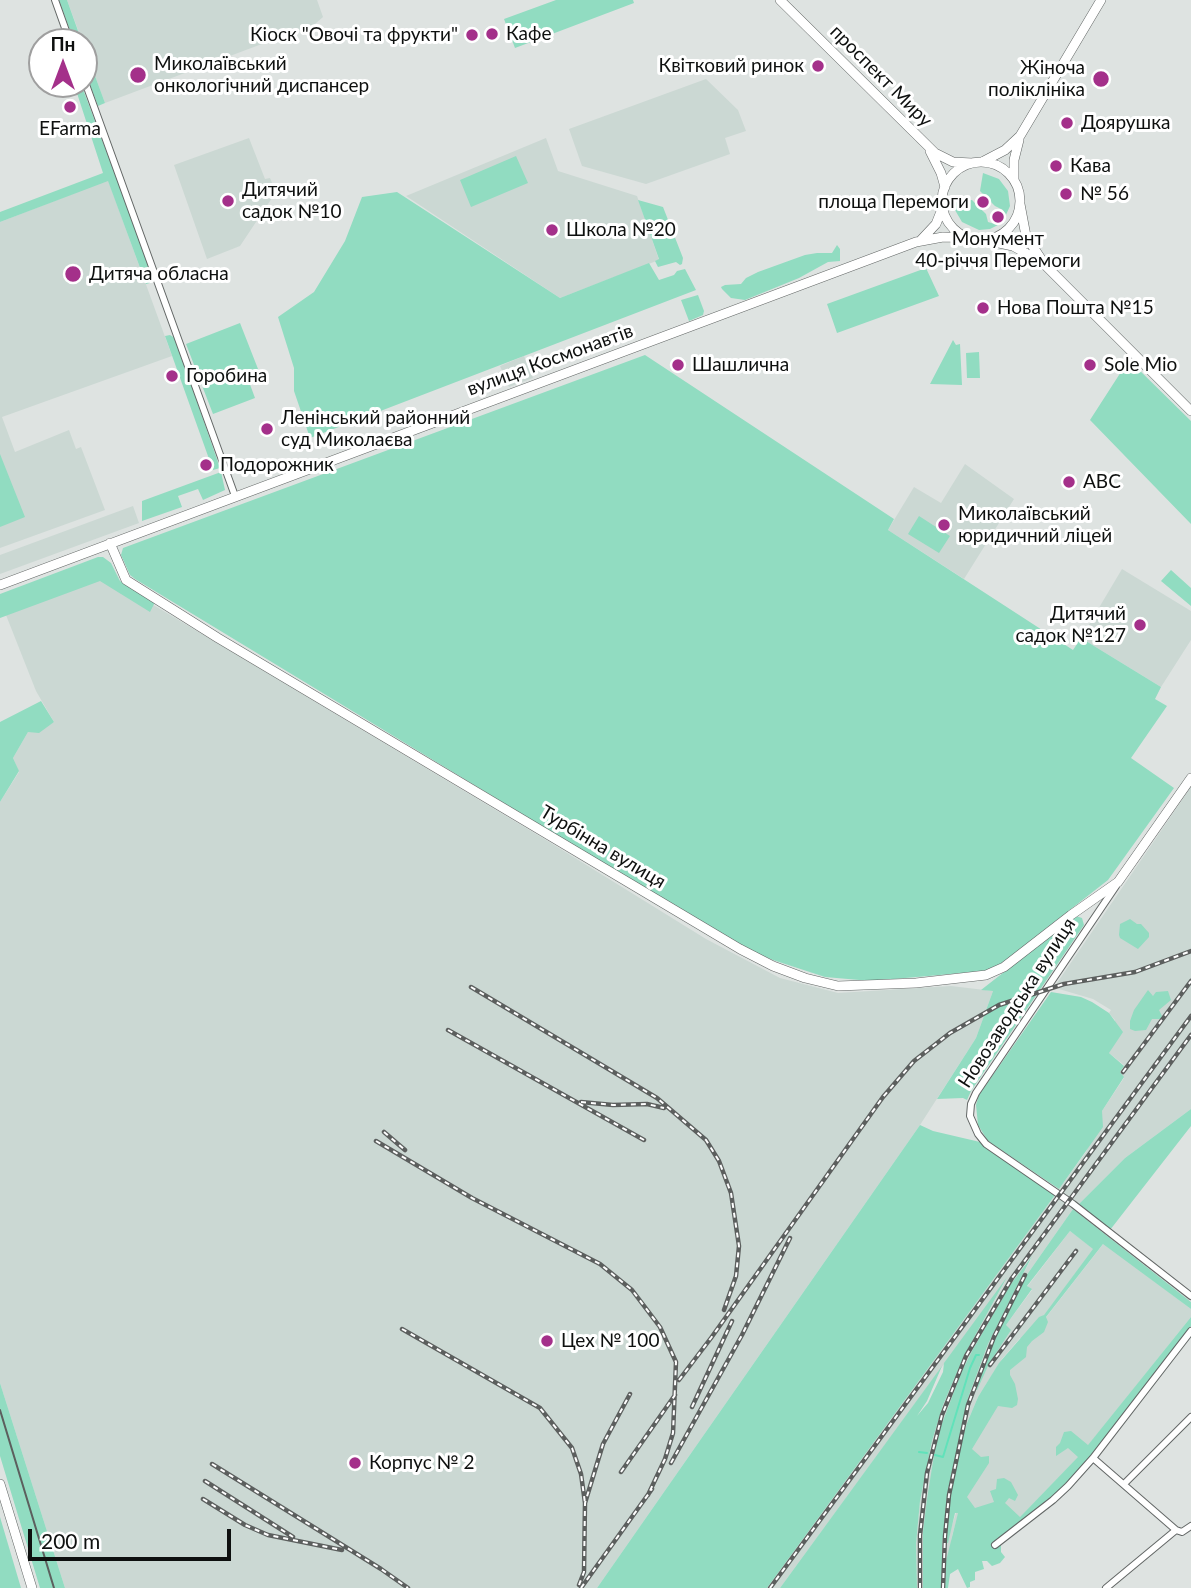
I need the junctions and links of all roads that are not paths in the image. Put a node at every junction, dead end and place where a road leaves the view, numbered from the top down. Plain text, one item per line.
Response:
1 (55, 0) edge
2 (779, 0) edge
3 (1101, 0) edge
4 (65, 28) edge
5 (91, 98) edge
6 (1020, 136) junction
7 (928, 147) junction
8 (976, 163) junction
9 (1014, 180) junction
10 (945, 187) junction
11 (1020, 204) junction
12 (943, 205) junction
13 (970, 238) junction
14 (985, 240) junction
15 (916, 242) junction
16 (1045, 265) junction
17 (1191, 411) edge
18 (235, 496) junction
19 (110, 543) junction
20 (0, 585) edge
21 (1191, 778) edge
22 (1118, 882) junction
23 (1191, 1296) edge
24 (1191, 1331) edge
25 (1191, 1417) edge
26 (1093, 1458) junction
27 (0, 1484) edge
28 (1124, 1484) junction
29 (1191, 1526) edge
30 (1176, 1530) junction
31 (995, 1545) dead end
32 (32, 1588) edge
33 (1105, 1588) edge

1 - 4 street
2 - 7 main road, проспект Миру
3 - 6 main road
5 - 18 street
6 - 8 main road
6 - 9 main road
7 - 8 main road, проспект Миру
7 - 10 main road, проспект Миру
8 - 9 main road
8 - 10 main road
9 - 11 main road
10 - 12 main road
11 - 14 main road
11 - 16 main road
12 - 13 main road
12 - 15 main road, вулиця Космонавтів
13 - 14 main road
13 - 15 main road, вулиця Космонавтів
14 - 16 main road
15 - 18 main road, вулиця Космонавтів
16 - 17 main road
18 - 19 main road, вулиця Космонавтів
19 - 20 main road, вулиця Космонавтів
19 - 22 main road, Турбінна вулиця
21 - 22 main road, Новозаводська вулиця
22 - 23 street, Новозаводська вулиця
24 - 26 street
25 - 28 street
26 - 28 street
26 - 31 street
27 - 32 main road
28 - 30 street
29 - 30 street
30 - 33 street

